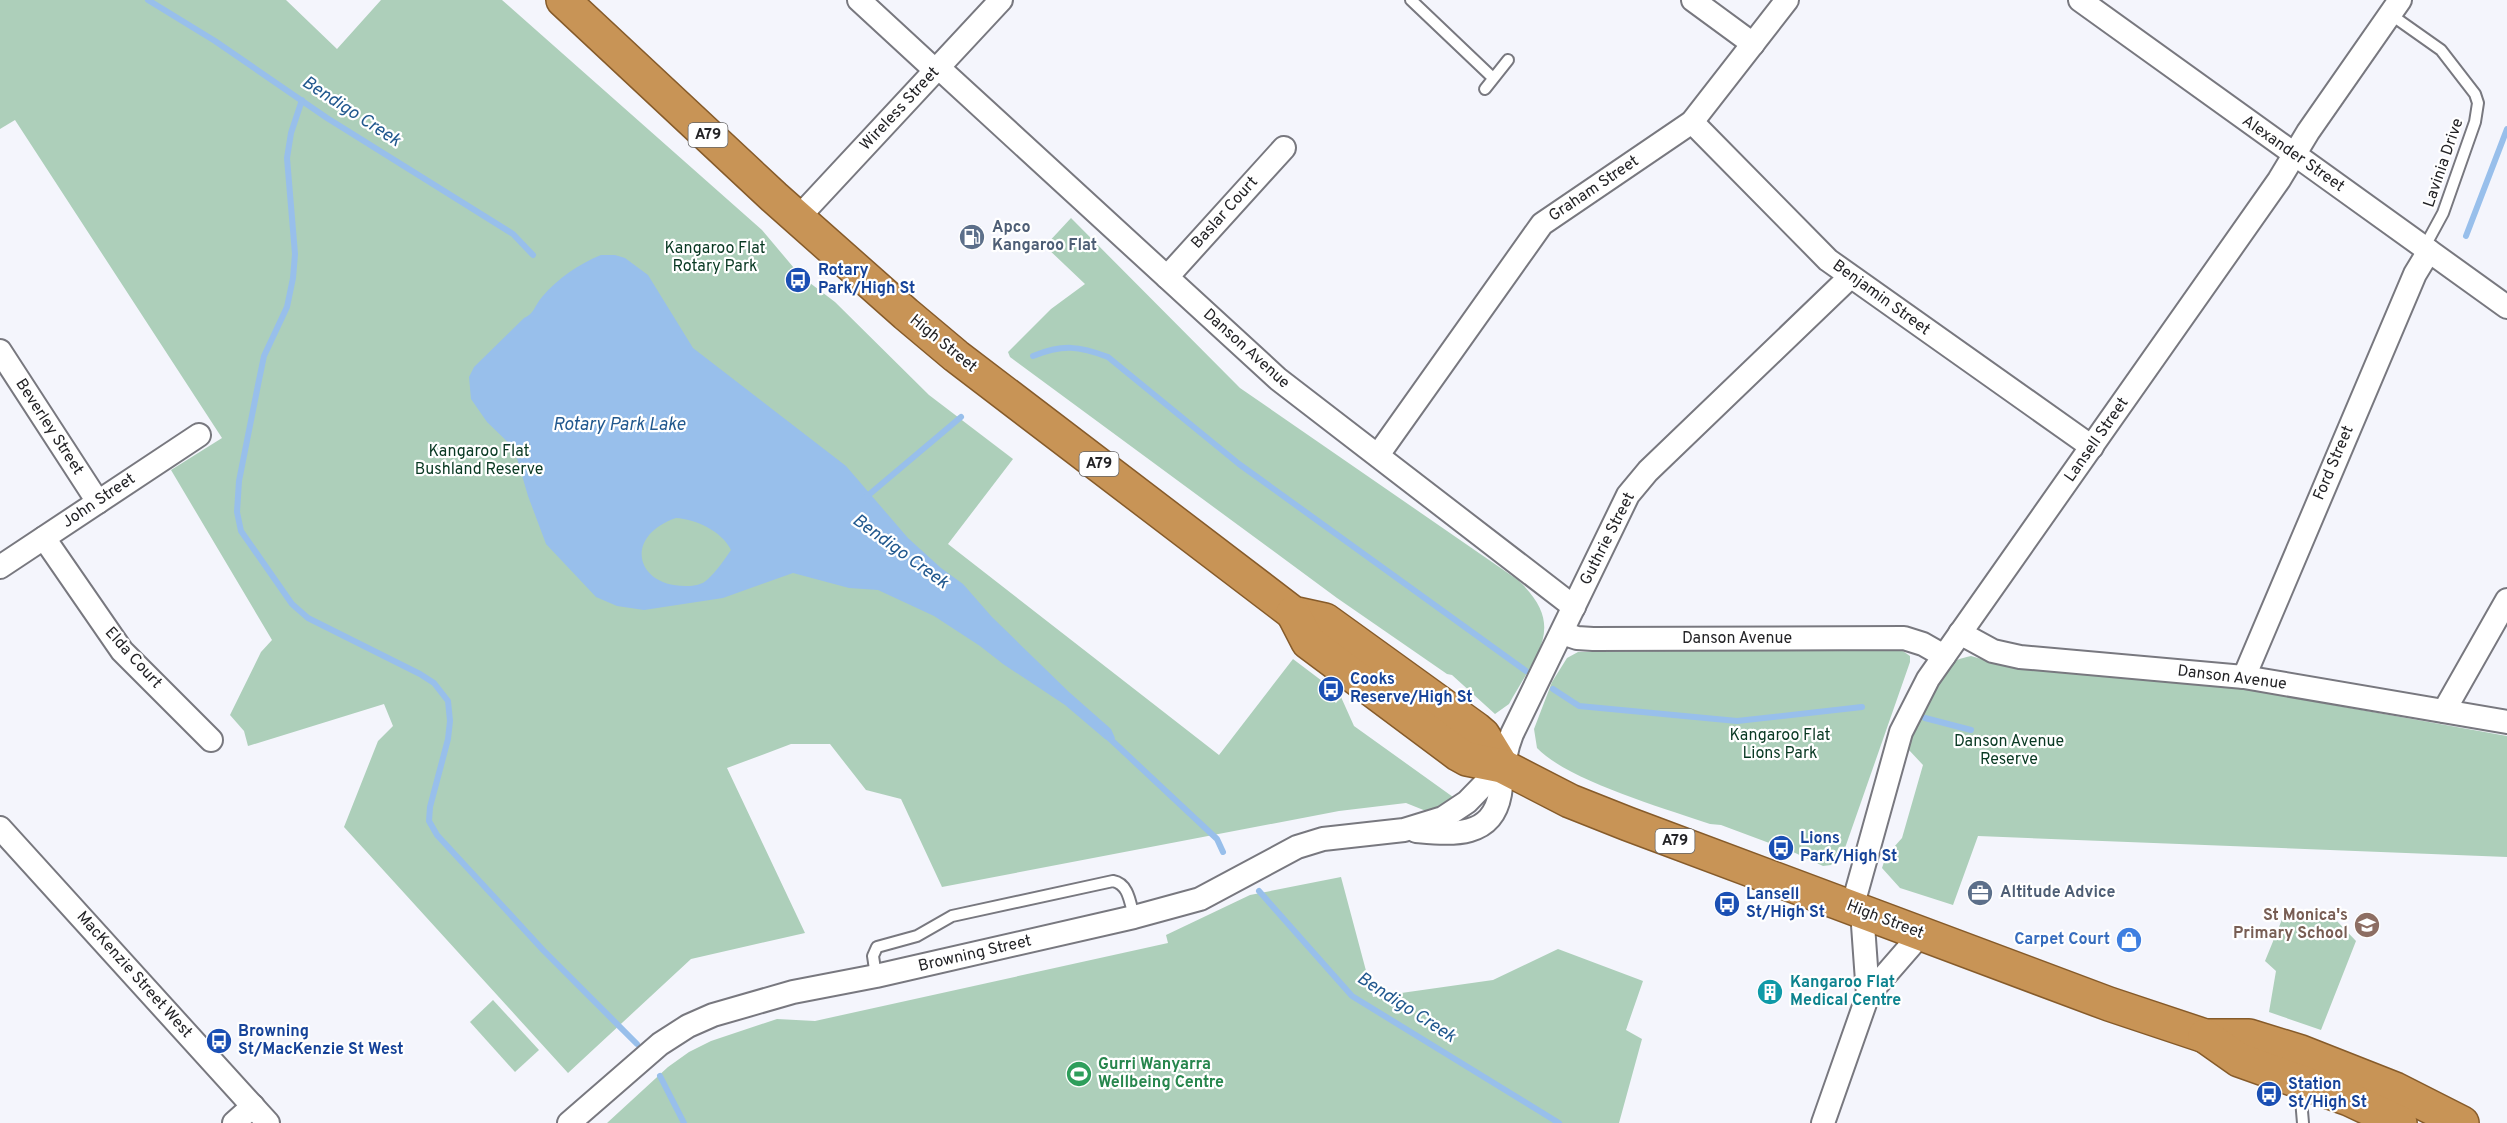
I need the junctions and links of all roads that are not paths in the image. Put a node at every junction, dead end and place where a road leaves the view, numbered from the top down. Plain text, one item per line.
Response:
1 (562, 0) edge
2 (859, 0) edge
3 (1001, 0) edge
4 (1411, 0) edge
5 (1693, 0) edge
6 (1787, 0) edge
7 (2080, 0) edge
8 (2395, 7) edge
9 (1753, 44) junction
10 (1508, 60) dead end
11 (937, 70) junction
12 (1492, 77) junction
13 (1485, 89) dead end
14 (1692, 122) junction
15 (1284, 148) dead end
16 (2294, 154) junction
17 (798, 218) junction
18 (2426, 250) junction
19 (1167, 277) junction
20 (1851, 277) junction
21 (2507, 307) edge
22 (0, 351) edge
23 (199, 435) dead end
24 (2092, 447) junction
25 (1378, 455) junction
26 (98, 502) junction
27 (44, 538) junction
28 (0, 567) edge
29 (2507, 600) edge
30 (1574, 607) junction
31 (1562, 633) junction
32 (1960, 633) junction
33 (1944, 656) junction
34 (2244, 677) junction
35 (2444, 711) junction
36 (2507, 722) edge
37 (211, 740) dead end
38 (1502, 766) junction
39 (0, 828) edge
40 (1857, 910) junction
41 (1134, 917) junction
42 (1921, 934) junction
43 (876, 976) junction
44 (1868, 995) junction
45 (2205, 1036) junction
46 (2300, 1081) junction
47 (260, 1115) edge
48 (234, 1123) edge
49 (569, 1123) edge
50 (1823, 1123) edge
51 (2303, 1123) edge
52 (2400, 1123) edge
53 (2462, 1123) edge

1 - 17 highway, High Street / A79
2 - 11 street, Danson Avenue
3 - 11 street, Wireless Street
4 - 12 lane
5 - 9 street
6 - 9 street, Graham Street
7 - 16 street, Alexander Street
8 - 16 street, Lansell Street
8 - 18 lane, Lavinia Drive
9 - 14 street, Graham Street
10 - 12 lane
11 - 17 street, Wireless Street
11 - 19 street, Danson Avenue
12 - 13 lane
14 - 20 street, Benjamin Street
14 - 25 street, Graham Street
15 - 19 street, Baslar Court
16 - 18 street, Alexander Street
16 - 24 street, Lansell Street
17 - 38 highway, High Street / A79
18 - 21 street, Alexander Street
18 - 34 street, Ford Street
19 - 25 street, Danson Avenue
20 - 24 street, Benjamin Street
20 - 30 street, Guthrie Street
22 - 26 street, Beverley Street
23 - 26 street, John Street
24 - 32 street, Lansell Street
25 - 30 street, Danson Avenue
26 - 27 street, John Street
27 - 28 street, John Street
27 - 37 street, Elda Court
29 - 35 street
30 - 31 street, Guthrie Street
31 - 33 street, Danson Avenue
31 - 38 street, Guthrie Street
32 - 33 street, Lansell Street
32 - 34 street, Danson Avenue
33 - 40 street, Lansell Street
34 - 35 street, Danson Avenue
35 - 36 street, Danson Avenue
38 - 40 highway, High Street / A79
38 - 41 street, Browning Street
39 - 47 street, MacKenzie Street West
40 - 42 highway, High Street / A79
40 - 44 street, Lansell Street
41 - 43 street, Browning Street
41 - 43 lane
42 - 44 street, Lansell Street
42 - 45 highway, High Street / A79
43 - 49 street, Browning Street
44 - 50 street, Lansell Street
45 - 46 highway, High Street / A79
45 - 53 highway, High Street / A79
46 - 51 lane
46 - 52 highway, High Street / A79
47 - 48 street

